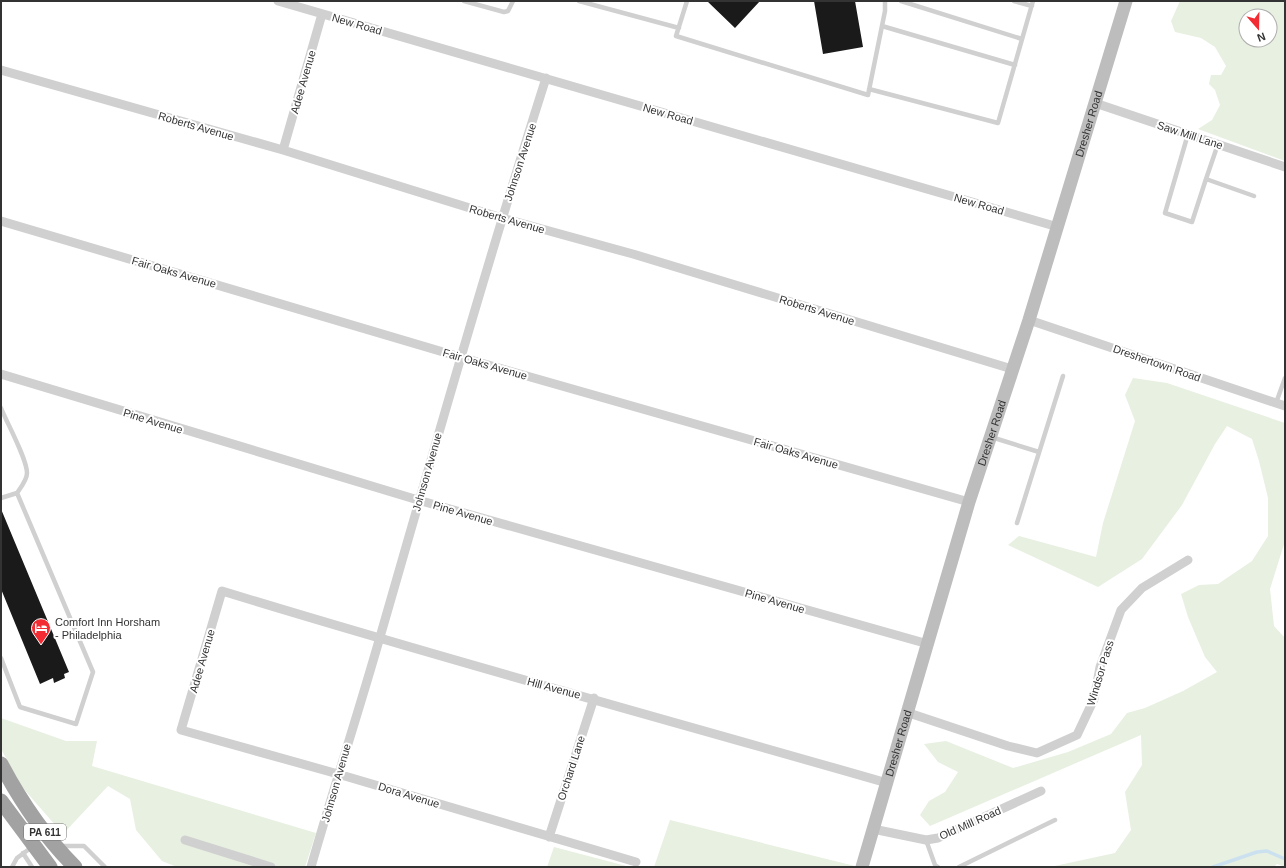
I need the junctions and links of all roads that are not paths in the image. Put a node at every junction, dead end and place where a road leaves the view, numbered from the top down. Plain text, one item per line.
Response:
1 (278, 1) edge
2 (464, 1) edge
3 (513, 1) edge
4 (579, 1) edge
5 (687, 1) edge
6 (885, 1) edge
7 (901, 1) edge
8 (1014, 1) edge
9 (1126, 1) edge
10 (1033, 4) edge
11 (322, 14) junction
12 (882, 26) junction
13 (679, 28) junction
14 (1022, 39) junction
15 (1015, 65) junction
16 (1, 70) edge
17 (546, 78) junction
18 (869, 89) junction
19 (1094, 103) junction
20 (1188, 134) junction
21 (1218, 144) junction
22 (283, 150) junction
23 (1285, 167) edge
24 (1206, 179) junction
25 (1254, 196) dead end
26 (502, 218) junction
27 (1, 221) edge
28 (1058, 227) junction
29 (1029, 320) junction
30 (460, 357) junction
31 (1012, 369) junction
32 (1, 374) edge
33 (1063, 376) dead end
34 (1285, 378) edge
35 (1281, 404) edge
36 (2, 411) edge
37 (990, 437) junction
38 (1039, 452) junction
39 (17, 493) junction
40 (1, 498) edge
41 (418, 500) junction
42 (970, 502) junction
43 (1017, 523) dead end
44 (1188, 560) dead end
45 (222, 591) joint
46 (379, 639) junction
47 (928, 644) junction
48 (1, 658) edge
49 (594, 698) junction
50 (906, 712) junction
51 (181, 730) joint
52 (1, 764) edge
53 (338, 774) junction
54 (887, 783) junction
55 (1041, 792) dead end
56 (1, 801) edge
57 (1055, 820) dead end
58 (873, 828) junction
59 (549, 837) junction
60 (185, 840) dead end
61 (926, 840) junction
62 (55, 845) junction
63 (28, 850) junction
64 (636, 862) dead end
65 (12, 867) edge
66 (32, 867) edge
67 (50, 867) edge
68 (75, 867) edge
69 (105, 867) edge
70 (271, 867) edge
71 (311, 867) edge
72 (862, 867) edge
73 (938, 867) edge
74 (959, 867) edge

1 - 11 street, New Road
2 - 3 lane
4 - 13 lane
5 - 13 lane
6 - 12 lane
7 - 14 lane
8 - 10 lane
9 - 19 main road, Dresher Road
10 - 14 lane
11 - 17 street, New Road
11 - 22 street, Adee Avenue
12 - 15 lane
12 - 18 lane
13 - 18 lane
14 - 15 lane
15 - 18 lane
16 - 22 street, Roberts Avenue
17 - 26 street, Johnson Avenue
17 - 28 street, New Road
19 - 20 street, Saw Mill Lane
19 - 28 main road, Dresher Road
20 - 21 street, Saw Mill Lane
20 - 24 lane
21 - 23 street, Saw Mill Lane
21 - 24 lane
22 - 26 street, Roberts Avenue
24 - 25 lane
26 - 30 street, Johnson Avenue
26 - 31 street, Roberts Avenue
27 - 30 street, Fair Oaks Avenue
28 - 29 main road, Dresher Road
29 - 31 main road, Dresher Road
29 - 35 street, Dreshertown Road
30 - 41 street, Johnson Avenue
30 - 42 street, Fair Oaks Avenue
31 - 37 main road, Dresher Road
32 - 41 street, Pine Avenue
33 - 38 lane
34 - 35 lane
36 - 39 lane
37 - 38 lane
37 - 42 main road, Dresher Road
38 - 43 lane
39 - 40 lane
39 - 48 lane
41 - 46 street, Johnson Avenue
41 - 47 street, Pine Avenue
42 - 47 main road, Dresher Road
44 - 50 street, Windsor Pass
45 - 46 street, Hill Avenue
45 - 51 street, Adee Avenue
46 - 49 street, Hill Avenue
46 - 53 street, Johnson Avenue
47 - 50 main road, Dresher Road
49 - 54 street, Hill Avenue
49 - 59 street, Orchard Lane
50 - 54 main road, Dresher Road
51 - 53 street, Dora Avenue
52 - 62 highway, PA 611
53 - 59 street, Dora Avenue
53 - 71 street, Johnson Avenue
54 - 58 main road, Dresher Road
55 - 61 street, Old Mill Road
56 - 63 highway, PA 611
57 - 74 lane
58 - 61 street, Old Mill Road
58 - 72 main road, Dresher Road
59 - 64 street, Dora Avenue
60 - 70 street
61 - 73 lane
62 - 68 highway, PA 611
62 - 69 lane
63 - 65 lane
63 - 66 lane
63 - 67 highway, PA 611

